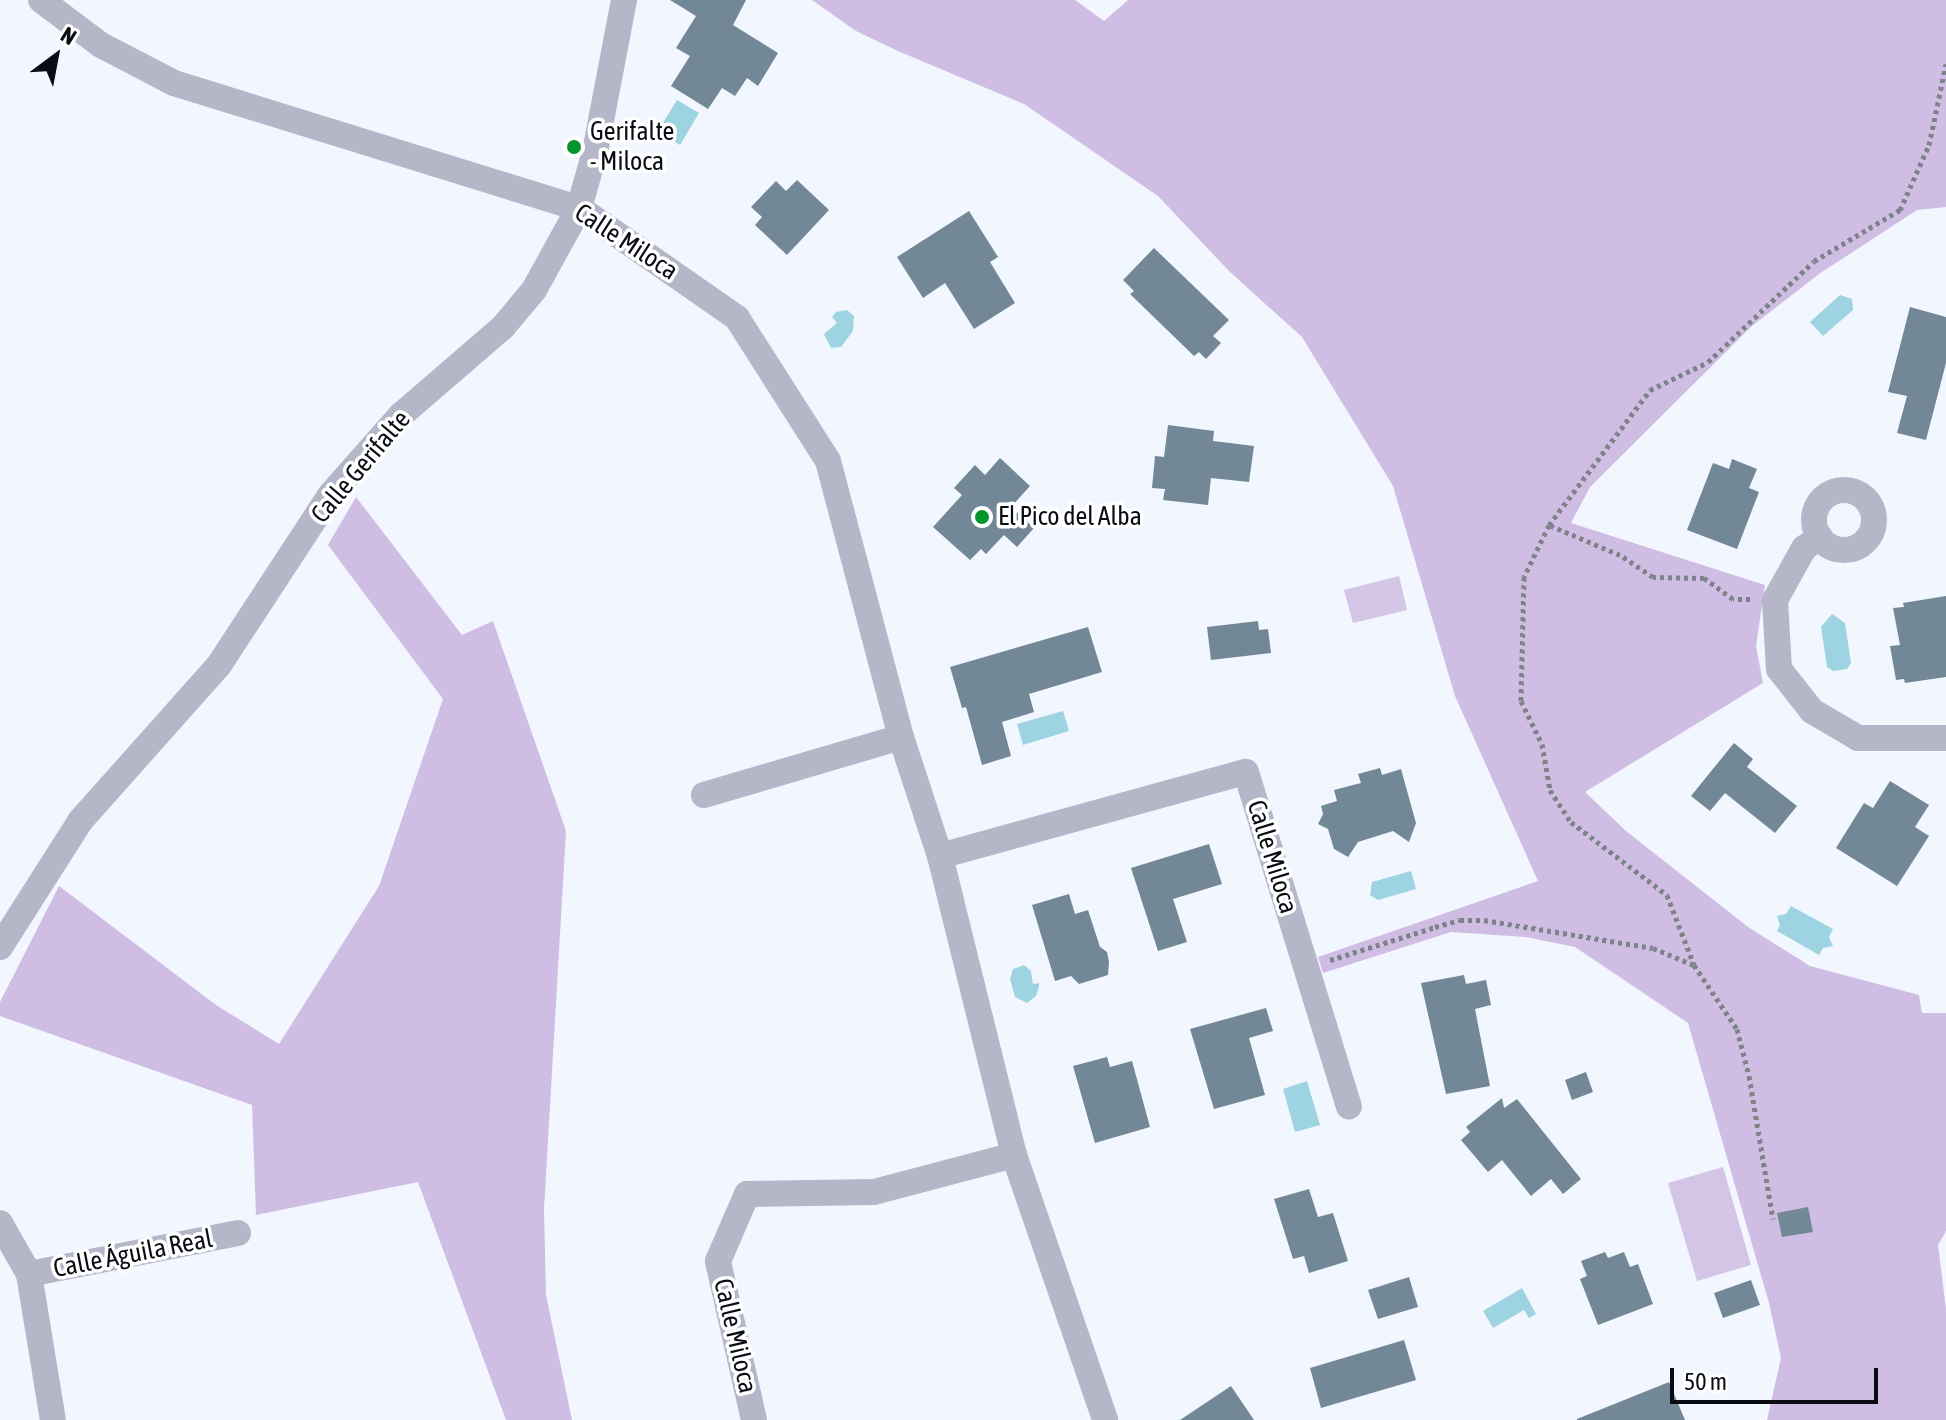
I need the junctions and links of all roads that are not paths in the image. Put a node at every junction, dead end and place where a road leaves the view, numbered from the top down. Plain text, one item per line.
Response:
1 (41, 0) edge
2 (624, 0) edge
3 (579, 208) junction
4 (1820, 537) dead end
5 (901, 737) junction
6 (1946, 738) edge
7 (704, 795) dead end
8 (940, 856) junction
9 (0, 947) edge
10 (1349, 1106) dead end
11 (1014, 1155) junction
12 (0, 1223) edge
13 (238, 1233) dead end
14 (29, 1274) junction
15 (53, 1420) edge
16 (754, 1420) edge
17 (1105, 1420) edge

1 - 3 street, Calle Miloca
2 - 3 street, Calle Gerifalte
3 - 5 street, Calle Miloca
3 - 9 street, Calle Gerifalte
4 - 6 street
5 - 7 street
5 - 8 street, Calle Miloca
8 - 10 street, Calle Miloca
8 - 11 street, Calle Miloca
11 - 16 street, Calle Miloca
11 - 17 street, Calle Miloca
12 - 14 street, Calle Águila Real
13 - 14 street, Calle Águila Real
14 - 15 street, Calle Águila Real

